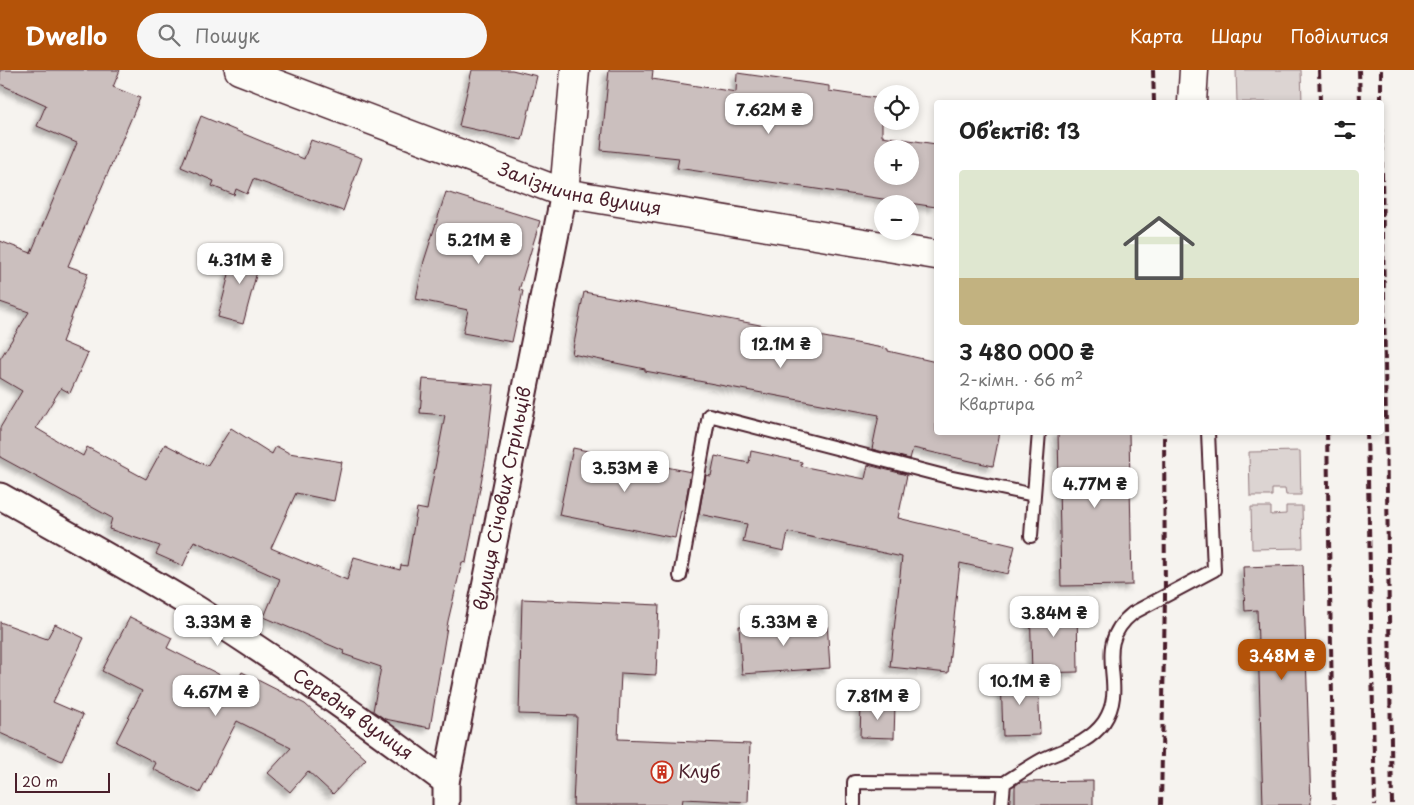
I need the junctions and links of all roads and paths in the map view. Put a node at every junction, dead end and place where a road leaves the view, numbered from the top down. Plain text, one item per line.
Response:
1 (239, 70) edge
2 (575, 70) edge
3 (1194, 70) edge
4 (1192, 100) edge
5 (564, 193) junction
6 (934, 255) edge
7 (1039, 435) edge
8 (1208, 435) edge
9 (1034, 495) junction
10 (0, 496) edge
11 (1030, 536) dead end
12 (680, 576) dead end
13 (1004, 783) junction
14 (446, 793) edge
15 (854, 805) edge
16 (1002, 805) edge

1 - 5 street, Залізнична вулиця
2 - 5 street
3 - 4 street
5 - 6 street, Залізнична вулиця
5 - 14 street, вулиця Січових Стрільців
7 - 9 lane
8 - 13 lane
9 - 11 lane
9 - 12 lane
10 - 14 street, Середня вулиця
13 - 15 lane
13 - 16 lane

